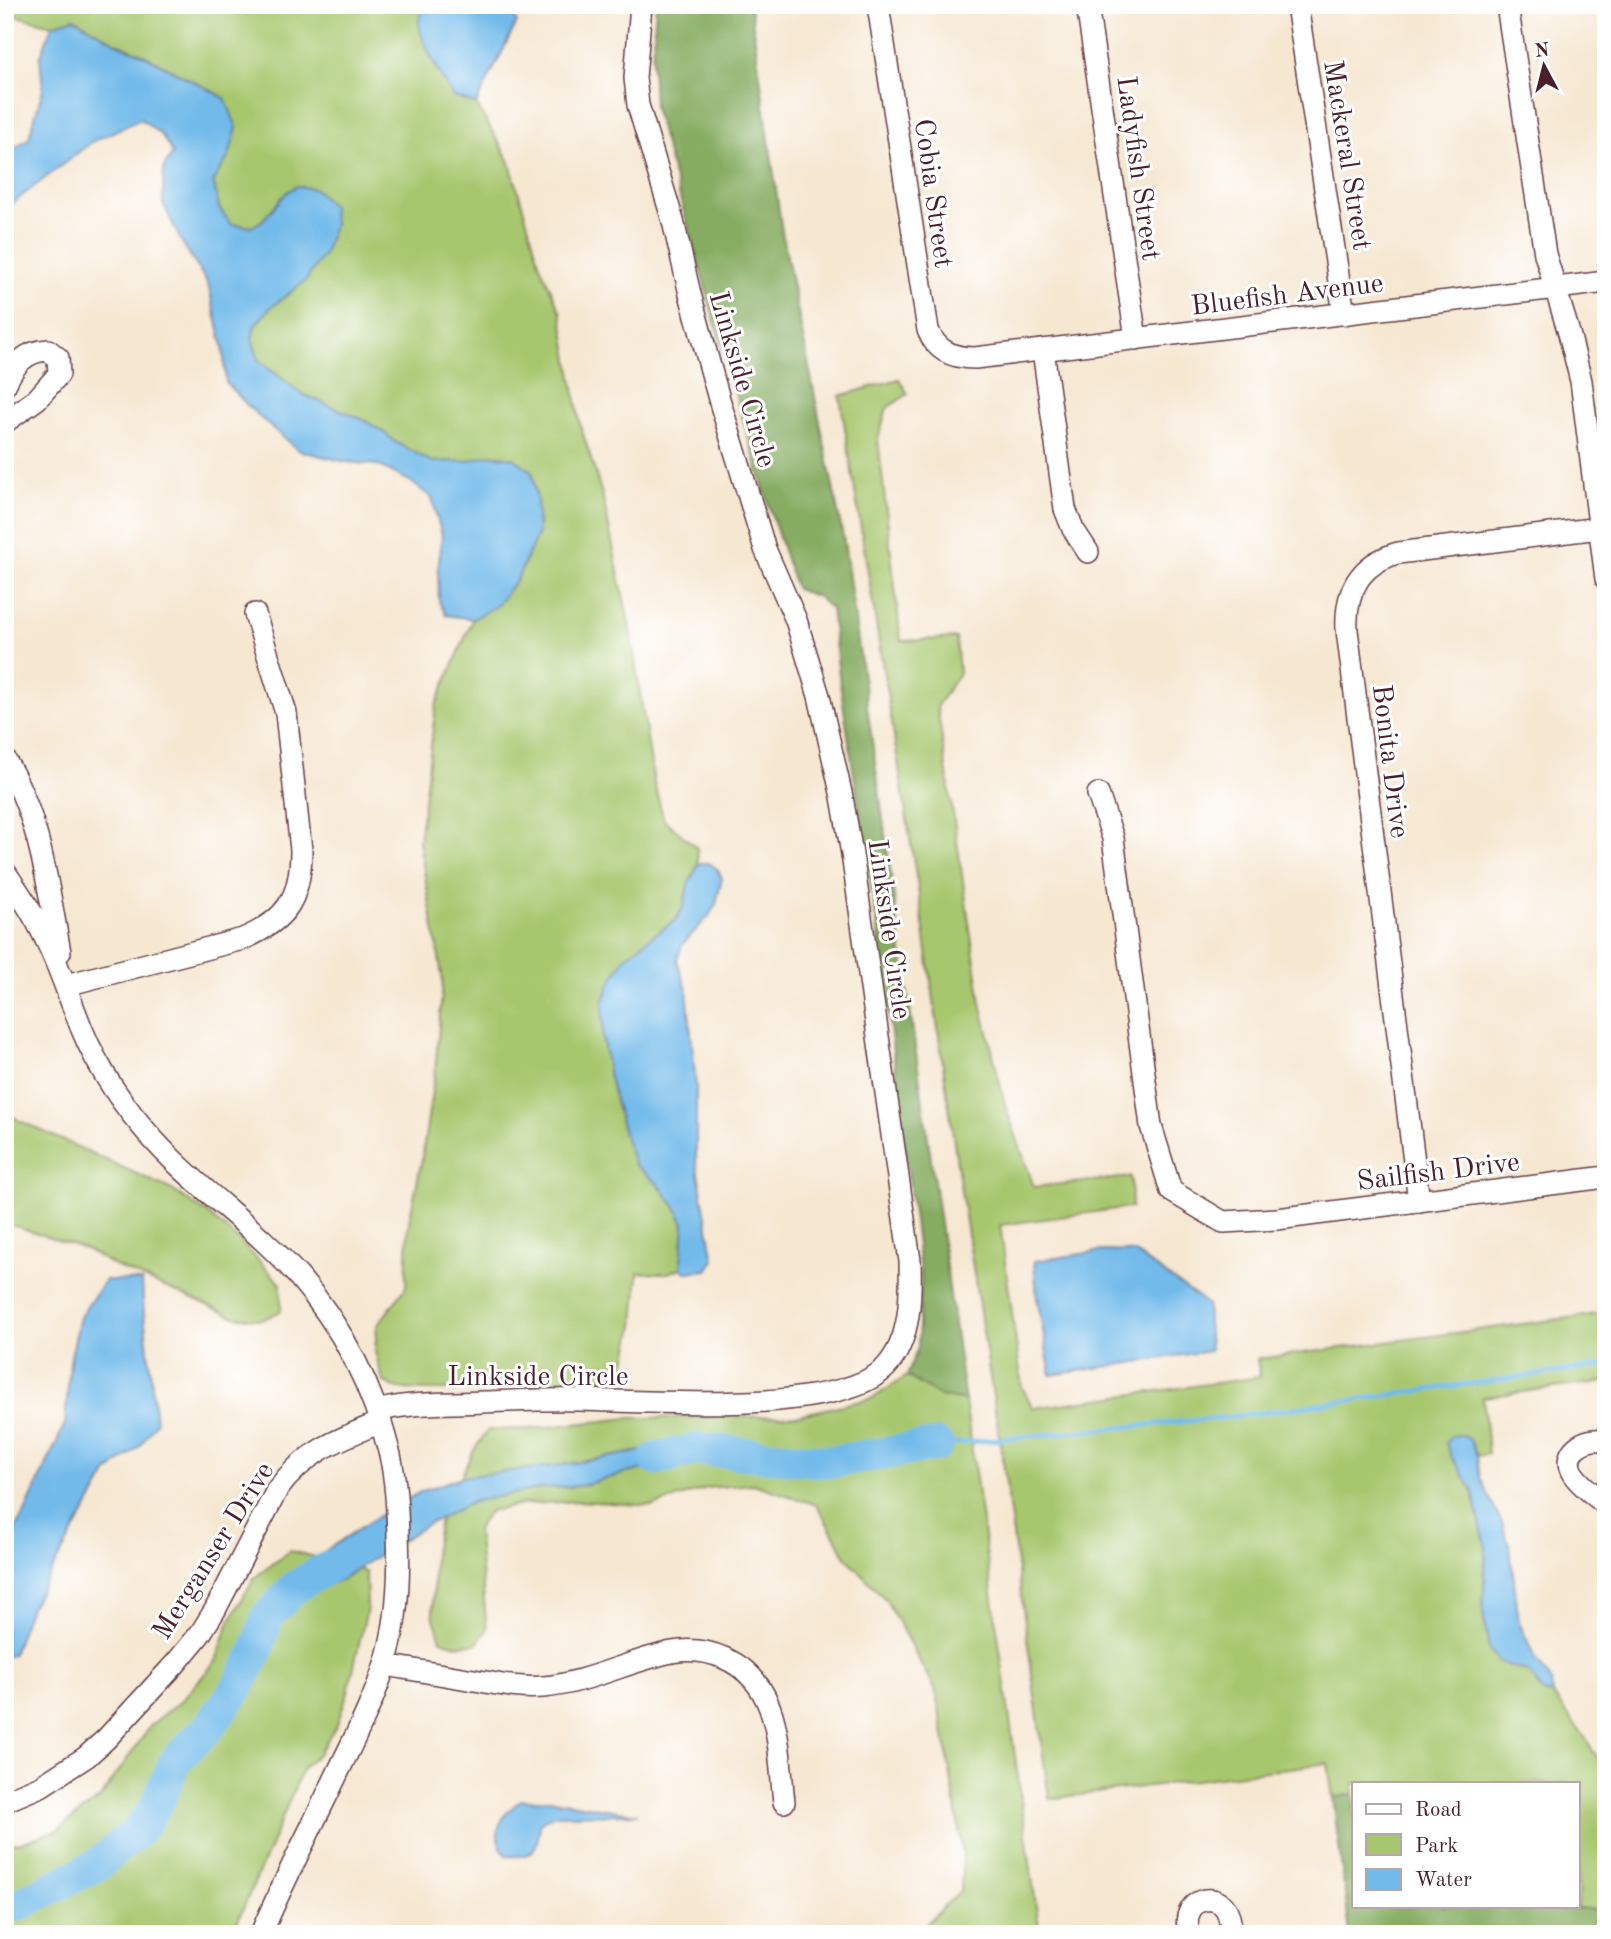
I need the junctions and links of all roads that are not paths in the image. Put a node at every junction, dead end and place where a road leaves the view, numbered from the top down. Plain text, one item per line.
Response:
1 (641, 5) edge
2 (878, 5) edge
3 (1087, 5) edge
4 (1297, 5) edge
5 (1507, 5) edge
6 (1606, 282) edge
7 (1556, 288) junction
8 (1344, 314) junction
9 (1136, 339) junction
10 (1042, 350) junction
11 (975, 358) joint
12 (5, 385) edge
13 (5, 422) edge
14 (1599, 528) junction
15 (1088, 552) dead end
16 (1606, 579) edge
17 (255, 614) dead end
18 (5, 760) edge
19 (1098, 794) dead end
20 (5, 872) edge
21 (66, 985) junction
22 (1606, 1177) edge
23 (1419, 1201) junction
24 (379, 1417) junction
25 (1606, 1441) edge
26 (1606, 1505) edge
27 (385, 1665) junction
28 (5, 1801) edge
29 (784, 1802) dead end
30 (261, 1934) edge
31 (1189, 1934) edge
32 (1232, 1934) edge

1 - 24 street, Linkside Circle
2 - 11 street, Cobia Street
3 - 9 street, Ladyfish Street
4 - 8 street, Mackeral Street
5 - 7 street
6 - 7 street, Bluefish Avenue
7 - 8 street, Bluefish Avenue
7 - 14 street
8 - 9 street, Bluefish Avenue
9 - 10 street, Bluefish Avenue
10 - 11 street, Bluefish Avenue
10 - 15 street
12 - 13 street
14 - 16 street
14 - 23 street, Bonita Drive
17 - 21 street
18 - 21 street
19 - 23 street, Sailfish Drive
20 - 21 street
21 - 24 street
22 - 23 street, Sailfish Drive
24 - 27 street
24 - 28 street, Merganser Drive
25 - 26 street
27 - 29 street
27 - 30 street
31 - 32 street

